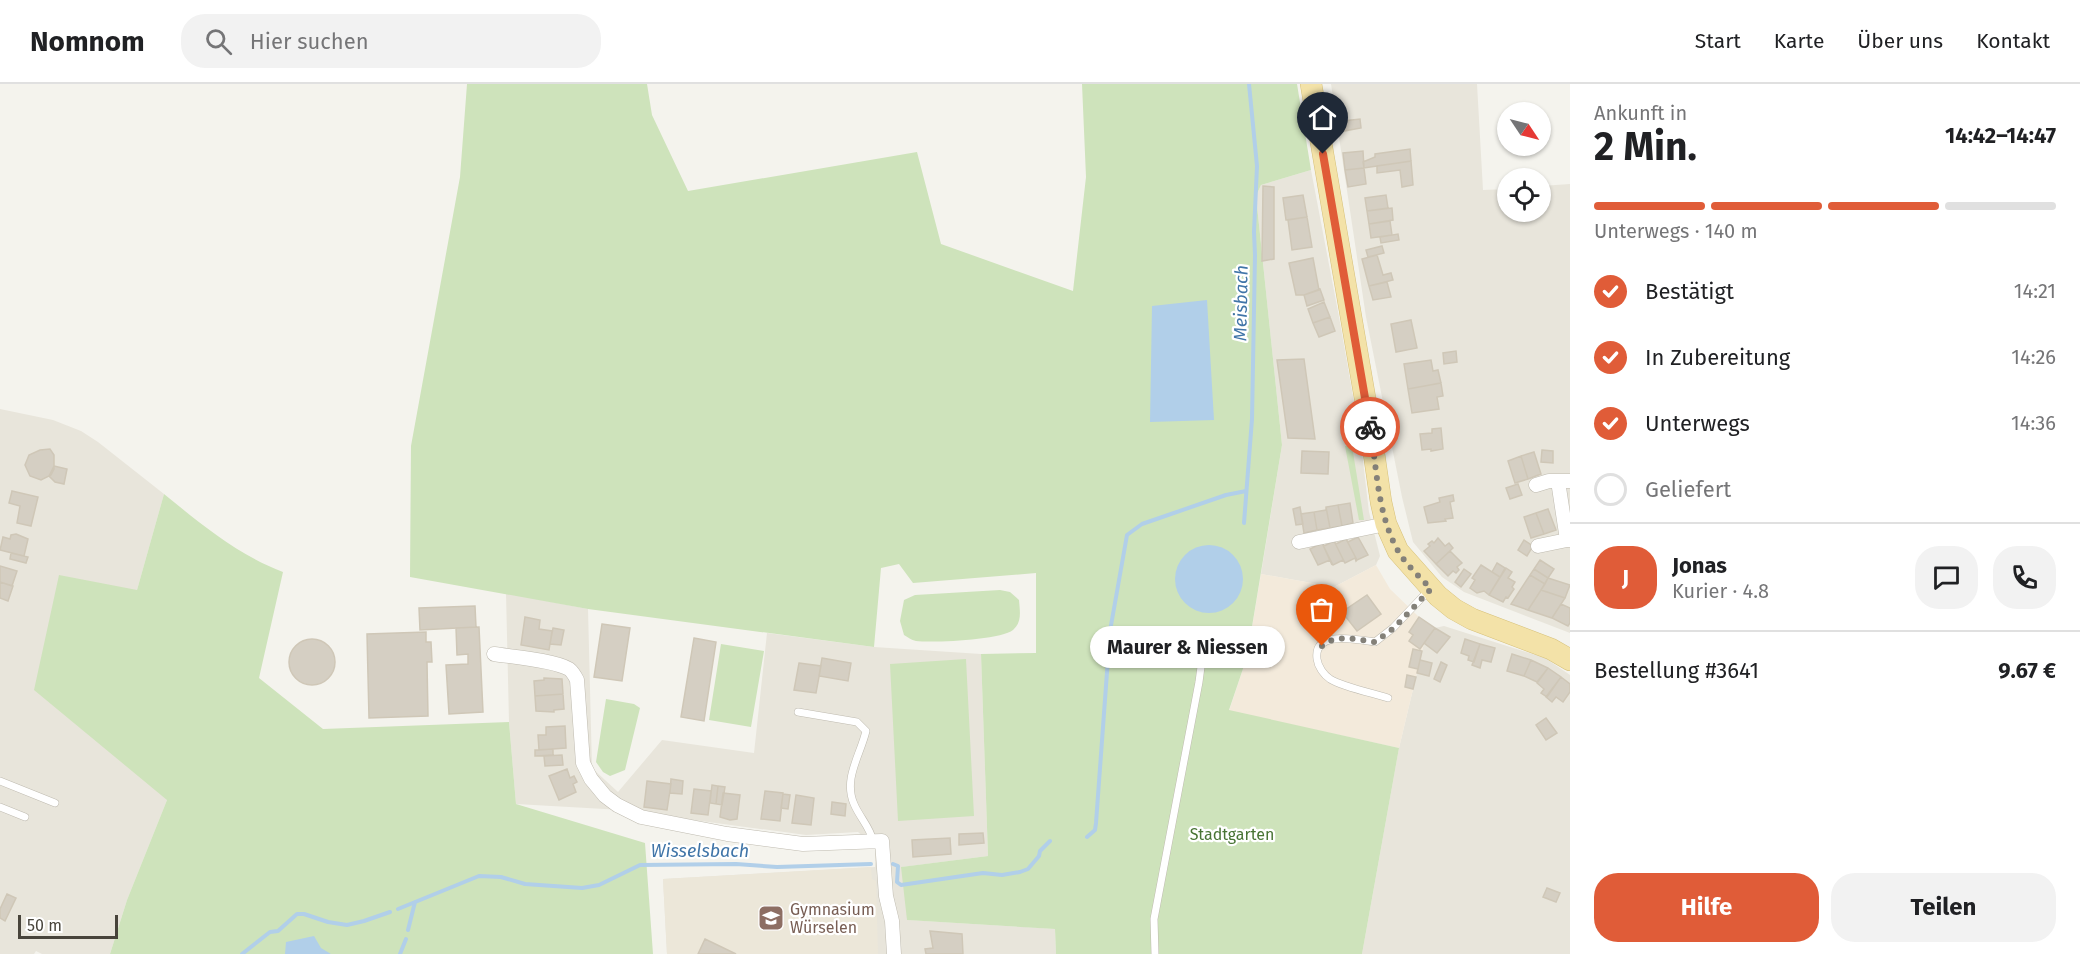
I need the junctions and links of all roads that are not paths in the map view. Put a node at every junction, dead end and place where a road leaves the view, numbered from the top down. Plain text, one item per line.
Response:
1 (1311, 84) edge
2 (1564, 481) edge
3 (1536, 485) dead end
4 (1386, 524) junction
5 (1569, 540) edge
6 (1299, 542) dead end
7 (1538, 546) dead end
8 (1431, 589) junction
9 (1204, 644) dead end
10 (495, 654) dead end
11 (1570, 660) edge
12 (1388, 698) dead end
13 (798, 712) dead end
14 (0, 781) edge
15 (55, 803) dead end
16 (0, 807) edge
17 (25, 817) dead end
18 (878, 841) junction
19 (894, 954) edge
20 (1155, 954) edge

1 - 4 main road
2 - 3 street
2 - 5 street
4 - 6 street
4 - 8 main road
5 - 7 street
8 - 11 main road
8 - 12 lane
9 - 20 lane
10 - 18 street
13 - 18 lane
14 - 15 lane
16 - 17 lane
18 - 19 street

